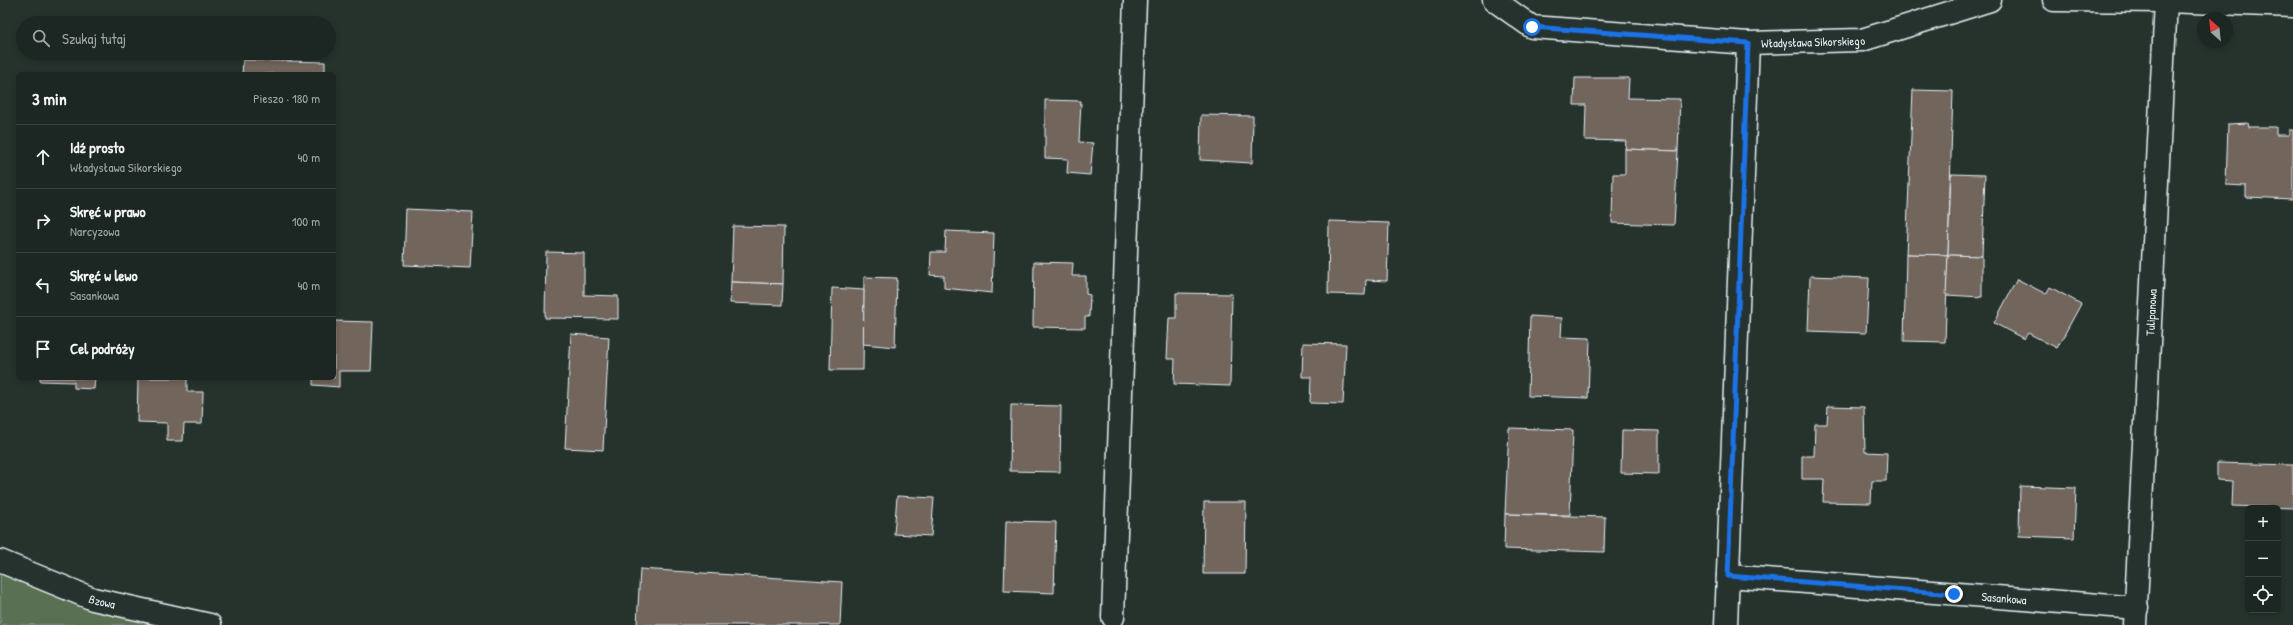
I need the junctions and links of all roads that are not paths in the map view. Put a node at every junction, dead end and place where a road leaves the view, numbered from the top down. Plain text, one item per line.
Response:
1 (1135, 0) edge
2 (1494, 0) edge
3 (1990, 0) edge
4 (2054, 0) edge
5 (2166, 1) edge
6 (2293, 6) edge
7 (1748, 43) junction
8 (0, 561) edge
9 (1728, 576) junction
10 (2136, 616) edge
11 (1113, 617) dead end
12 (210, 625) edge
13 (1726, 625) edge

1 - 11 street
2 - 7 street, Władysława Sikorskiego
3 - 7 street, Władysława Sikorskiego
4 - 5 street
5 - 6 street
5 - 10 street, Tulipanowa
7 - 9 street
8 - 12 street, Bzowa
9 - 10 street, Sasankowa
9 - 13 street

